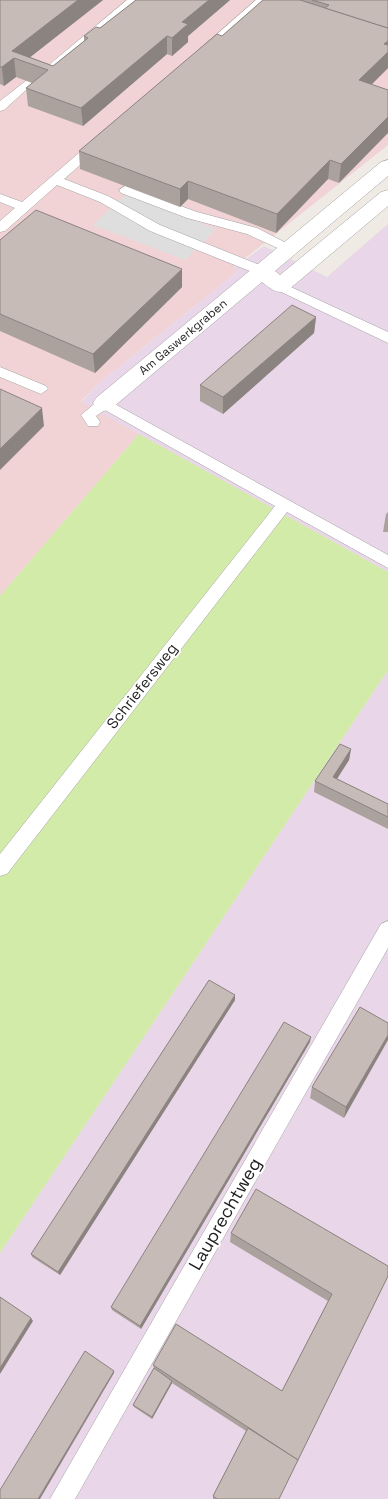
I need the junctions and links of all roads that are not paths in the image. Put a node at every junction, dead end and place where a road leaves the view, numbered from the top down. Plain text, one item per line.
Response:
1 (134, 0) edge
2 (263, 0) edge
3 (196, 58) edge
4 (0, 107) edge
5 (107, 135) edge
6 (388, 166) edge
7 (55, 180) junction
8 (128, 188) edge
9 (388, 196) edge
10 (0, 198) edge
11 (24, 207) junction
12 (0, 228) edge
13 (289, 248) junction
14 (262, 271) junction
15 (280, 286) junction
16 (388, 338) edge
17 (0, 372) edge
18 (40, 389) dead end
19 (104, 402) junction
20 (93, 422) dead end
21 (284, 504) junction
22 (388, 562) edge
23 (0, 868) edge
24 (388, 930) edge
25 (62, 1499) edge

1 - 4 lane
2 - 3 lane
5 - 7 lane
6 - 13 street, Am Gaswerkgraben
7 - 11 lane
7 - 14 lane
8 - 13 lane
9 - 15 street
10 - 11 lane
11 - 12 lane
13 - 14 street, Am Gaswerkgraben
14 - 15 street
14 - 19 street, Am Gaswerkgraben
15 - 16 lane
17 - 18 lane
19 - 20 lane
19 - 21 lane
21 - 22 lane
21 - 23 lane, Schriefersweg
24 - 25 lane, Lauprechtweg

